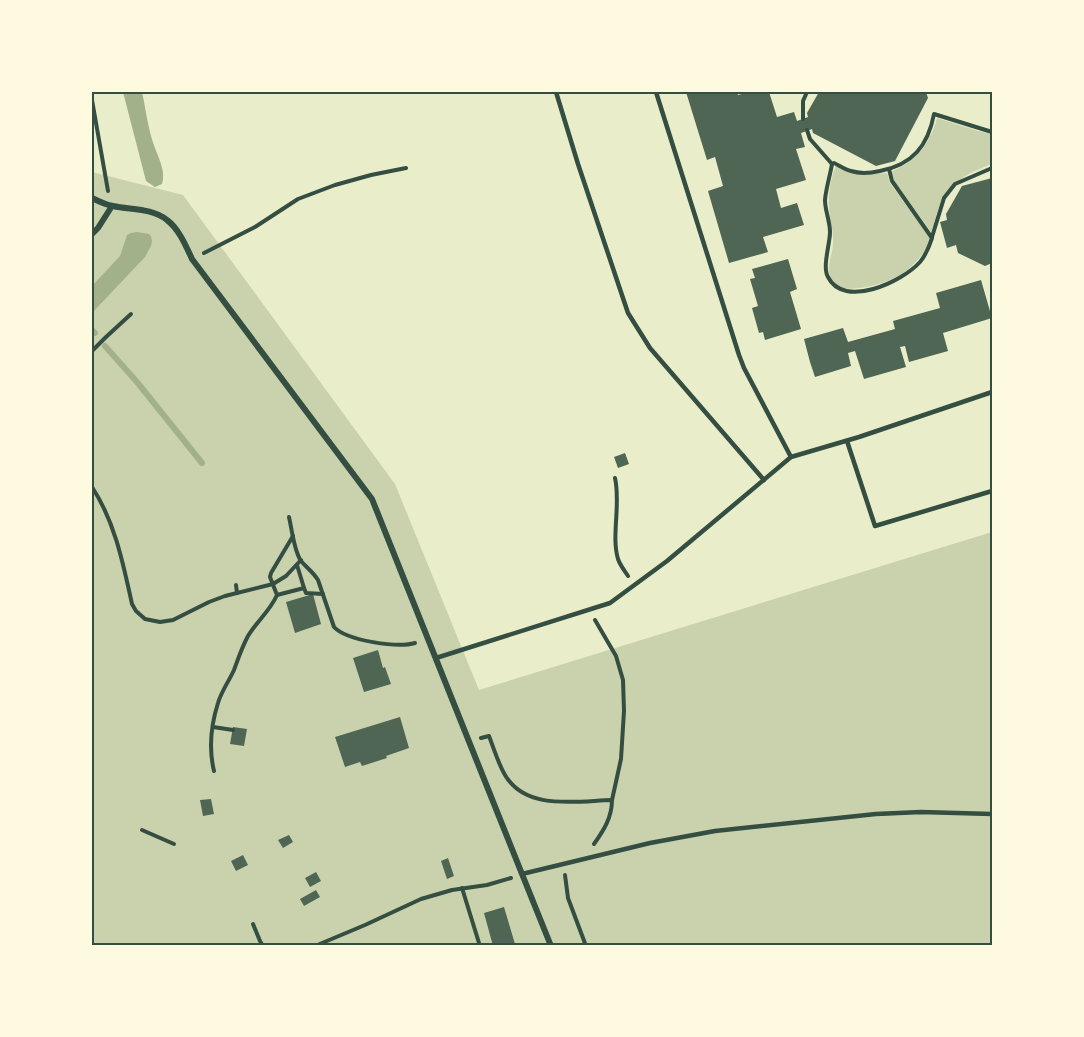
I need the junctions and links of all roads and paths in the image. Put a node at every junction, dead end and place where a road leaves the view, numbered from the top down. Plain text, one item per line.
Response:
1 (556, 92) edge
2 (656, 92) edge
3 (807, 92) edge
4 (92, 100) edge
5 (803, 119) dead end
6 (807, 130) dead end
7 (993, 132) edge
8 (832, 164) junction
9 (406, 168) dead end
10 (993, 168) edge
11 (889, 169) junction
12 (105, 176) dead end
13 (92, 198) edge
14 (112, 206) junction
15 (92, 234) edge
16 (932, 238) junction
17 (192, 259) junction
18 (131, 314) dead end
19 (92, 351) edge
20 (993, 392) edge
21 (847, 441) junction
22 (791, 457) junction
23 (615, 478) dead end
24 (764, 480) junction
25 (92, 487) edge
26 (993, 490) edge
27 (289, 518) dead end
28 (293, 536) junction
29 (299, 562) junction
30 (273, 584) junction
31 (236, 585) dead end
32 (635, 585) junction
33 (304, 588) junction
34 (237, 593) junction
35 (323, 594) junction
36 (277, 595) junction
37 (203, 605) junction
38 (590, 610) junction
39 (206, 613) dead end
40 (418, 642) dead end
41 (436, 658) junction
42 (213, 727) junction
43 (232, 730) dead end
44 (477, 739) dead end
45 (214, 771) dead end
46 (612, 800) junction
47 (993, 814) edge
48 (142, 830) dead end
49 (174, 844) dead end
50 (591, 856) junction
51 (563, 864) junction
52 (522, 874) junction
53 (462, 888) junction
54 (253, 924) dead end
55 (479, 943) dead end
56 (263, 945) edge
57 (315, 945) edge
58 (551, 945) edge
59 (586, 945) edge

1 - 24 lane
2 - 22 lane
3 - 5 path
4 - 12 path
6 - 8 path
7 - 11 path
8 - 11 path
8 - 16 path
9 - 17 path
10 - 16 path
11 - 16 path
13 - 14 street
14 - 15 street
14 - 17 street
17 - 41 street
18 - 19 path
20 - 21 lane
21 - 22 lane
21 - 26 lane
22 - 24 lane
23 - 32 path
24 - 32 lane
25 - 37 path
27 - 28 path
28 - 29 path
28 - 30 path
29 - 30 path
29 - 33 path
29 - 35 path
30 - 34 path
30 - 36 path
31 - 34 path
32 - 38 lane
33 - 35 path
33 - 36 path
34 - 37 path
35 - 40 path
36 - 42 path
37 - 39 path
38 - 41 lane
38 - 46 path
41 - 52 street
42 - 43 path
42 - 45 path
44 - 46 path
46 - 50 path
47 - 50 lane
48 - 49 path
50 - 51 lane
51 - 52 lane
51 - 59 path
52 - 53 path
52 - 58 street
53 - 55 path
53 - 57 path
54 - 56 path

